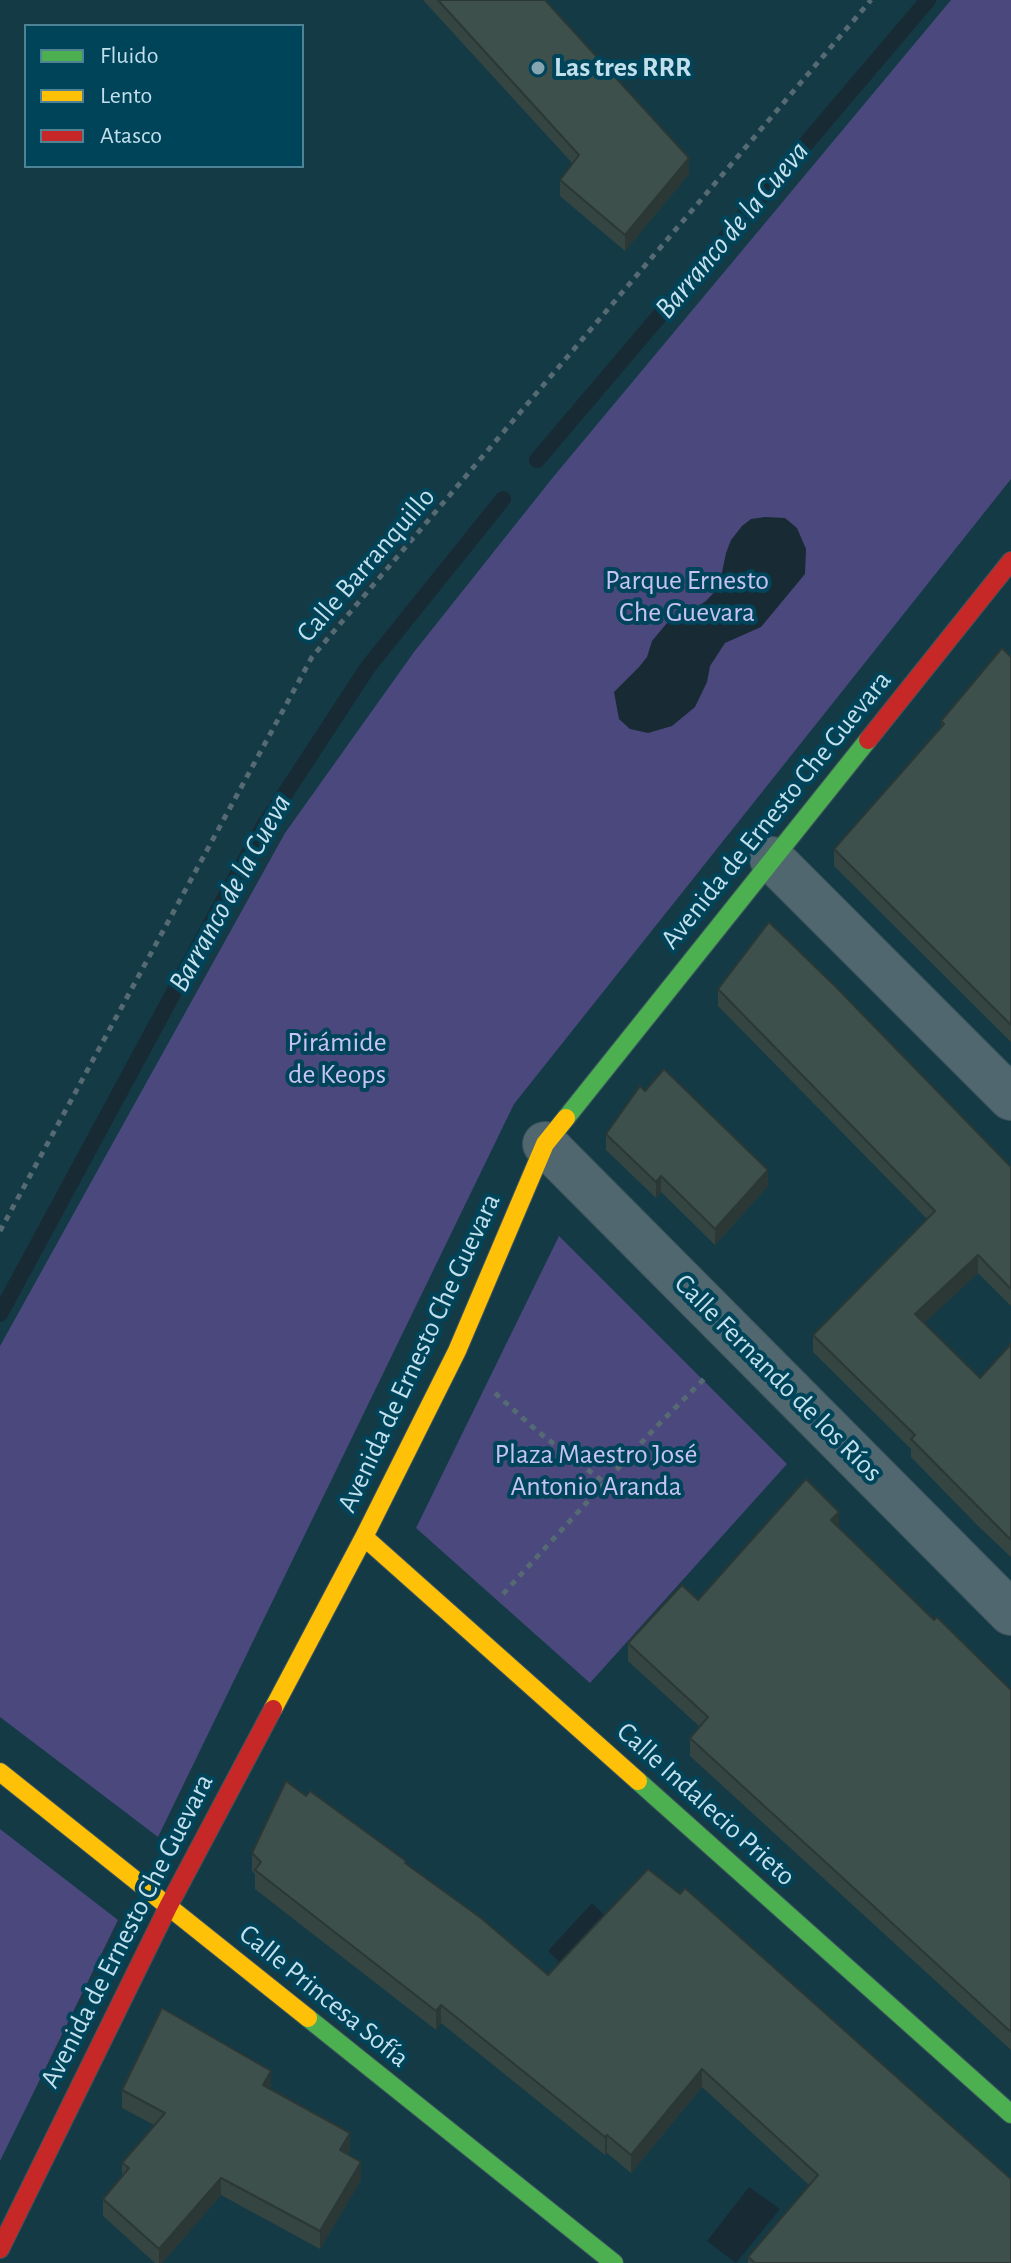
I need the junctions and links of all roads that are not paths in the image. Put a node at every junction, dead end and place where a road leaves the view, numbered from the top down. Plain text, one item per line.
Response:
1 (1007, 575) edge
2 (772, 859) junction
3 (1011, 1098) edge
4 (545, 1144) junction
5 (364, 1537) junction
6 (1011, 1613) edge
7 (0, 1772) edge
8 (168, 1907) junction
9 (1011, 2114) edge
10 (0, 2249) edge
11 (594, 2257) edge

1 - 2 street, Avenida de Ernesto Che Guevara
2 - 3 street
2 - 4 street, Avenida de Ernesto Che Guevara
4 - 5 street, Avenida de Ernesto Che Guevara
4 - 6 street, Calle Fernando de los Ríos
5 - 8 street, Avenida de Ernesto Che Guevara
5 - 9 street, Calle Indalecio Prieto
7 - 8 street, Calle Princesa Sofía
8 - 10 street, Avenida de Ernesto Che Guevara
8 - 11 street, Calle Princesa Sofía

